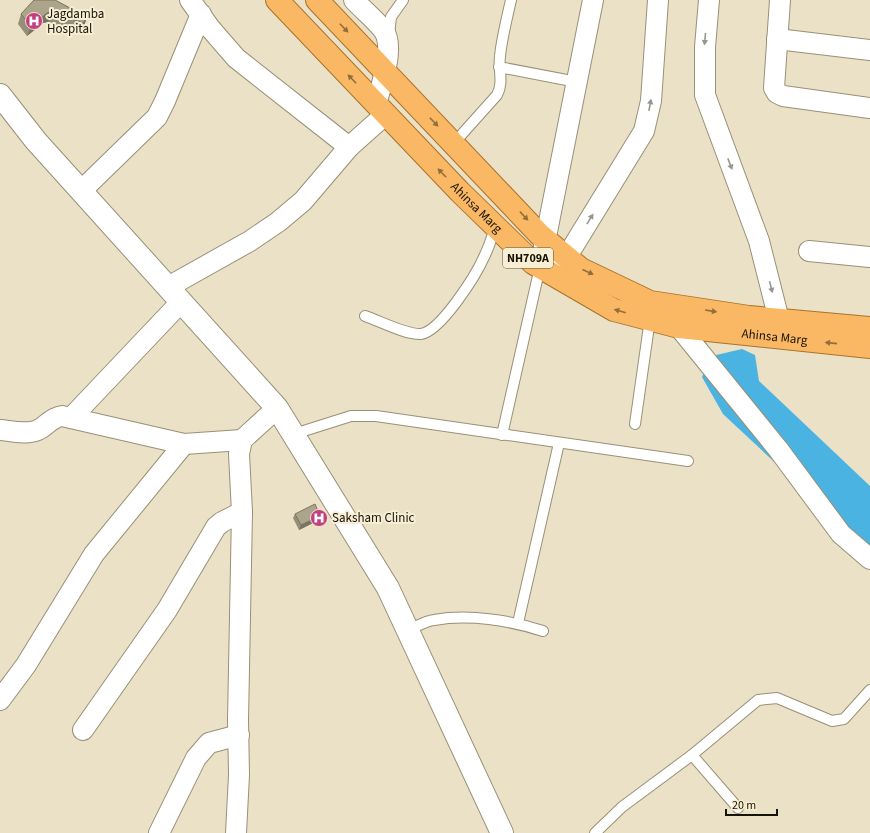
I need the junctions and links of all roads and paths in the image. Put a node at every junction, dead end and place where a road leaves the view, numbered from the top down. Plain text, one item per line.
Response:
1 (277, 0) edge
2 (317, 0) edge
3 (354, 0) edge
4 (403, 0) edge
5 (511, 0) edge
6 (593, 0) edge
7 (658, 0) edge
8 (709, 0) edge
9 (780, 0) edge
10 (195, 7) edge
11 (777, 39) junction
12 (388, 41) junction
13 (870, 50) edge
14 (499, 67) junction
15 (385, 71) junction
16 (577, 82) junction
17 (0, 95) edge
18 (870, 108) edge
19 (381, 109) junction
20 (454, 143) junction
21 (349, 147) junction
22 (81, 191) junction
23 (495, 228) junction
24 (546, 240) junction
25 (809, 251) dead end
26 (566, 257) junction
27 (870, 257) edge
28 (548, 272) junction
29 (175, 294) junction
30 (365, 316) dead end
31 (650, 319) junction
32 (779, 320) junction
33 (679, 327) junction
34 (870, 328) edge
35 (870, 347) edge
36 (277, 408) junction
37 (71, 418) junction
38 (635, 424) dead end
39 (0, 430) edge
40 (294, 434) junction
41 (502, 435) junction
42 (242, 440) junction
43 (559, 443) junction
44 (184, 444) junction
45 (688, 460) dead end
46 (242, 512) junction
47 (870, 559) edge
48 (518, 623) junction
49 (408, 630) junction
50 (544, 631) dead end
51 (870, 690) edge
52 (0, 700) edge
53 (83, 730) dead end
54 (239, 735) junction
55 (692, 755) junction
56 (738, 808) dead end
57 (159, 833) edge
58 (236, 833) edge
59 (502, 833) edge
60 (595, 833) edge

19 -> 1 highway, Ahinsa Marg / NH709A
2 -> 15 highway, Ahinsa Marg / NH709A
3 - 12 street
4 - 12 lane
5 - 14 lane
6 - 16 street
26 -> 7 street
8 -> 32 street
9 - 11 street
10 - 21 street
10 - 22 street
11 - 13 street
11 - 18 street
12 - 15 street
14 - 16 lane
14 - 20 lane
15 - 19 street
15 -> 20 highway, Ahinsa Marg / NH709A
16 - 24 street
17 - 22 street
19 - 21 street
23 -> 19 highway, Ahinsa Marg / NH709A
20 -> 24 highway, Ahinsa Marg / NH709A
21 - 29 street
22 - 29 street
23 - 28 highway, Ahinsa Marg / NH709A
23 - 30 lane
24 - 26 highway, Ahinsa Marg / NH709A
24 - 28 street
25 - 27 street
26 - 28 street
26 -> 32 highway, Ahinsa Marg / NH709A
31 -> 28 highway, Ahinsa Marg / NH709A
28 - 41 lane
29 - 36 street
29 - 37 street
31 - 33 highway, Ahinsa Marg / NH709A
31 - 38 lane
32 - 34 highway, Ahinsa Marg / NH709A
35 -> 33 highway, Ahinsa Marg / NH709A
33 - 47 street
36 - 40 street
36 - 42 street
37 - 39 street
37 - 44 street
40 - 41 lane
40 - 49 street
41 - 43 lane
42 - 44 street
42 - 46 street
43 - 45 lane
43 - 48 lane
44 - 52 street
46 - 53 street
46 - 54 street
48 - 49 lane
48 - 50 lane
49 - 59 street
51 - 55 lane
54 - 57 street
54 - 58 street
55 - 56 lane
55 - 60 lane

